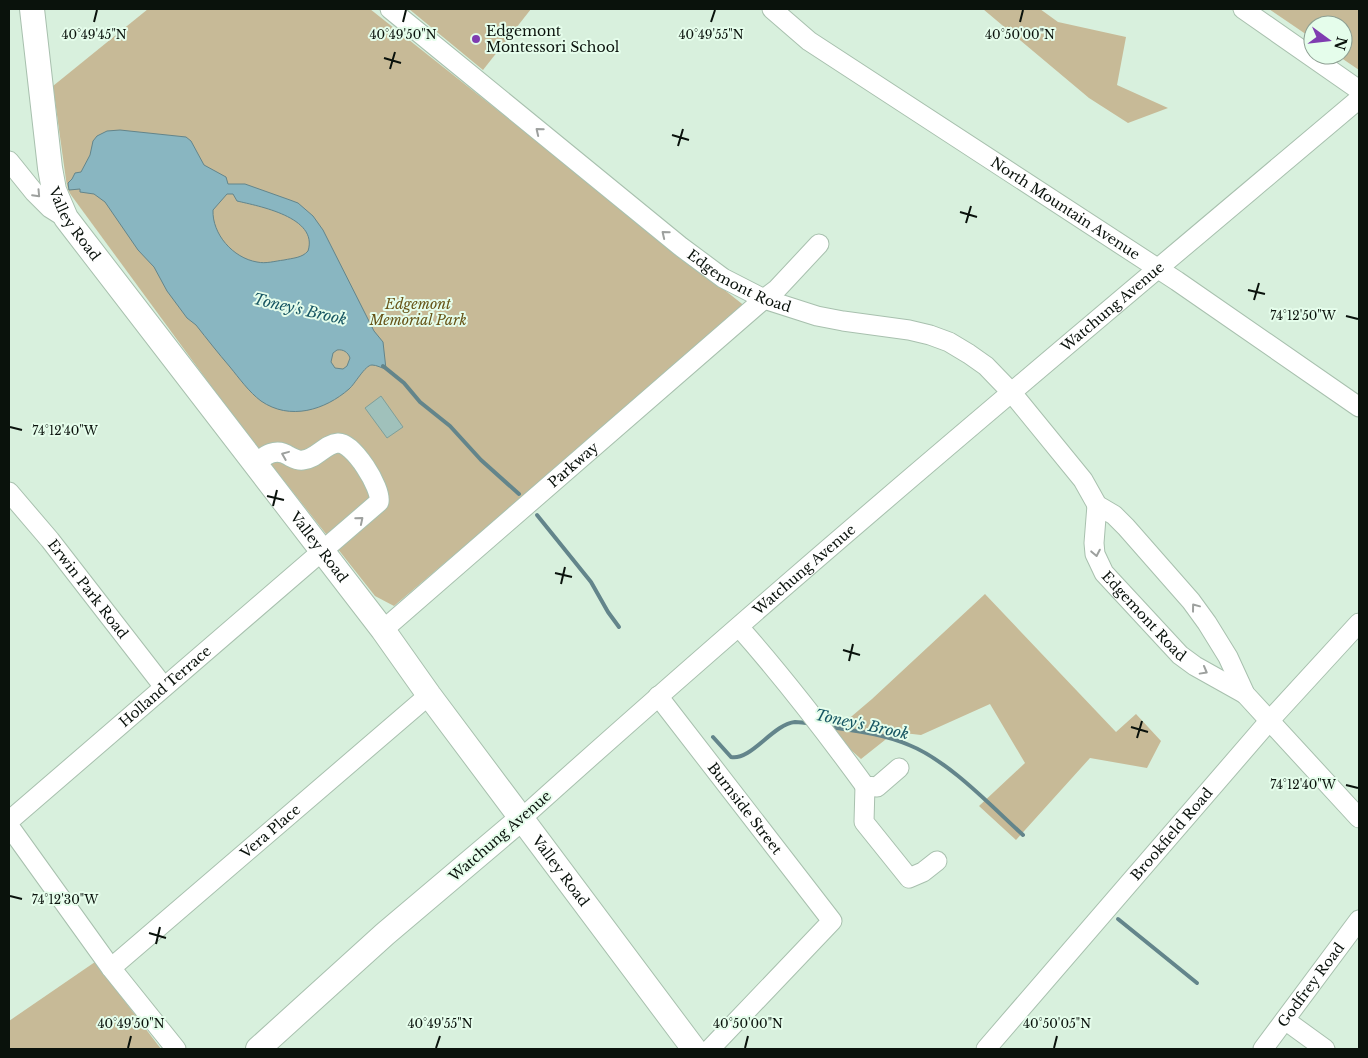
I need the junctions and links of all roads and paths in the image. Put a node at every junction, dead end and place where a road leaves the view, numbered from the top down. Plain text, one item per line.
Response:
1 (32, 9) edge
2 (390, 9) edge
3 (772, 9) edge
4 (1243, 9) edge
5 (1359, 90) edge
6 (1359, 99) edge
7 (11, 163) edge
8 (50, 168) junction
9 (66, 218) junction
10 (819, 244) dead end
11 (1158, 269) junction
12 (764, 299) junction
13 (1012, 393) junction
14 (1359, 407) edge
15 (255, 464) junction
16 (9, 492) edge
17 (1097, 505) junction
18 (322, 551) junction
19 (1359, 623) edge
20 (739, 627) junction
21 (383, 630) junction
22 (164, 687) junction
23 (1246, 694) junction
24 (430, 695) junction
25 (658, 696) junction
26 (1270, 720) junction
27 (899, 768) dead end
28 (865, 786) junction
29 (522, 818) junction
30 (1359, 818) edge
31 (9, 821) edge
32 (9, 826) edge
33 (937, 861) dead end
34 (1359, 920) edge
35 (111, 968) junction
36 (1284, 1020) junction
37 (176, 1049) edge
38 (258, 1049) edge
39 (694, 1049) edge
40 (710, 1049) edge
41 (986, 1049) edge
42 (1263, 1049) edge
43 (1325, 1049) edge

1 - 8 main road, Valley Road
12 -> 2 street, Edgemont Road
3 - 11 street, North Mountain Avenue
4 - 5 street
6 - 11 street, Watchung Avenue
7 - 8 street
7 -> 9 street
8 - 9 main road, Valley Road
9 - 15 main road, Valley Road
10 - 12 street, Parkway
11 - 13 street, Watchung Avenue
11 - 14 street, North Mountain Avenue
12 - 13 street, Edgemont Road
12 - 21 street, Parkway
13 - 17 street, Edgemont Road
13 - 20 street, Watchung Avenue
15 - 18 main road, Valley Road
18 -> 15 street, Holland Terrace
16 - 22 street, Erwin Park Road
23 -> 17 street, Edgemont Road
17 -> 23 street, Edgemont Road
18 - 21 main road, Valley Road
18 - 22 street, Holland Terrace
19 - 26 street, Brookfield Road
20 - 25 street, Watchung Avenue
20 - 28 street
21 - 24 main road, Valley Road
22 - 31 street, Holland Terrace
23 - 26 street, Edgemont Road
24 - 29 main road, Valley Road
24 - 35 street, Vera Place
25 - 29 street, Watchung Avenue
25 - 40 street, Burnside Street
26 - 30 street, Edgemont Road
26 - 41 street, Brookfield Road
27 - 28 street
28 - 33 street
29 - 38 main road, Watchung Avenue
29 - 39 main road, Valley Road
32 - 35 street
34 - 36 street, Godfrey Road
35 - 37 street
36 - 42 street, Godfrey Road
36 - 43 street

